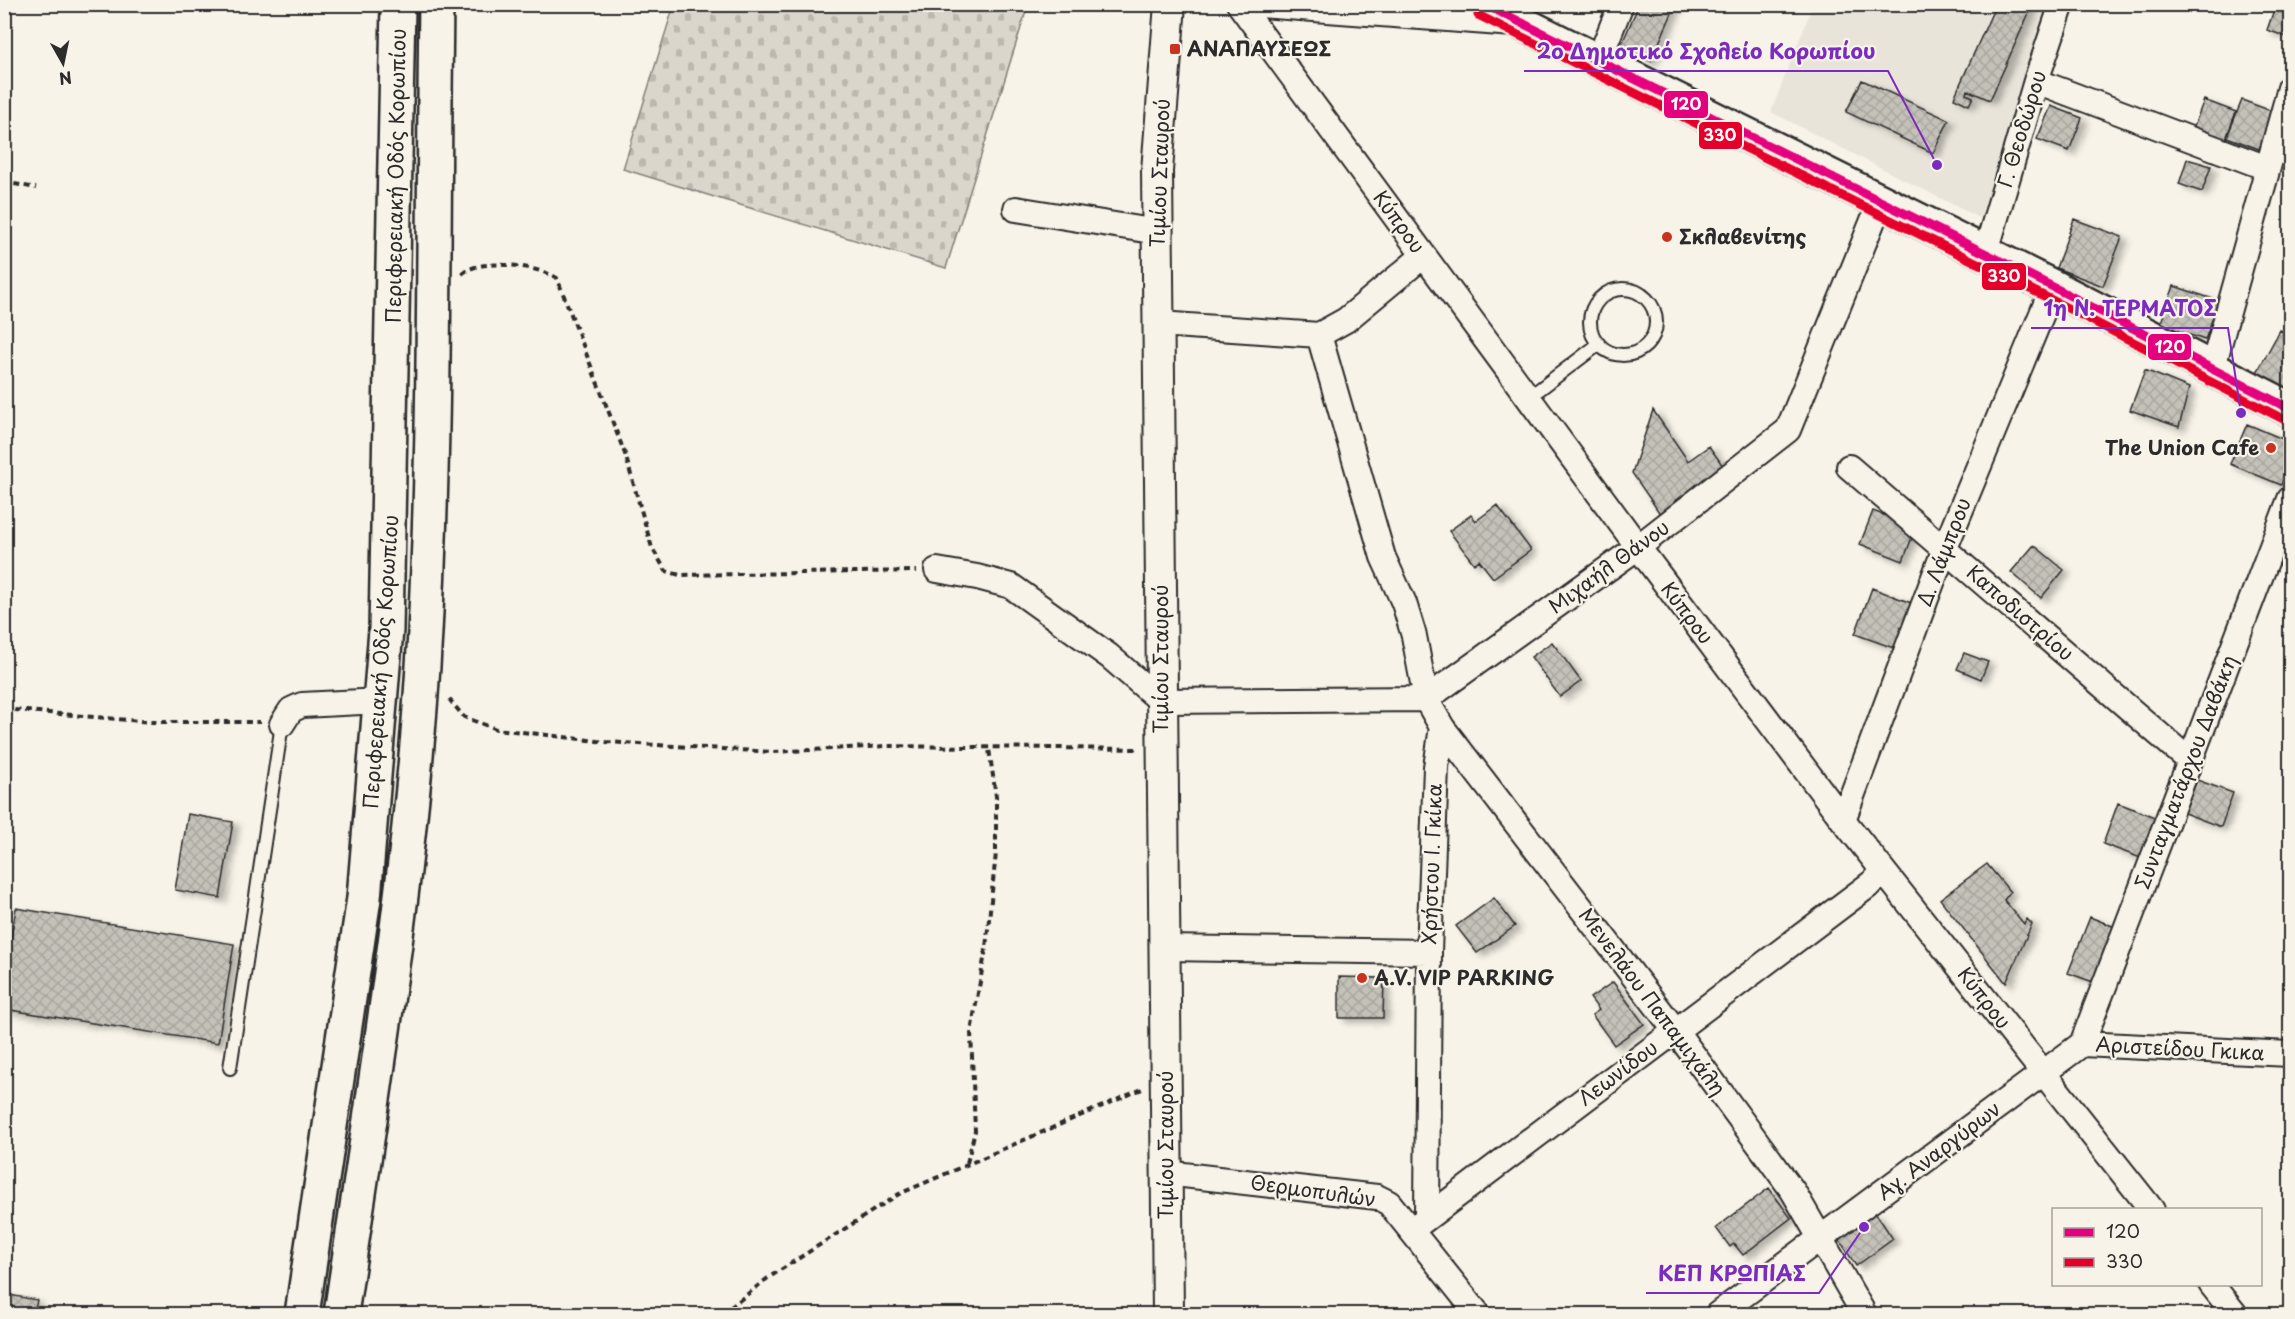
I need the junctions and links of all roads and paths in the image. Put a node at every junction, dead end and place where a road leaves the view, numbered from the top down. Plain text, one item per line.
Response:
1 (398, 4) edge
2 (436, 4) edge
3 (1170, 4) edge
4 (1239, 4) edge
5 (1247, 4) edge
6 (1621, 4) edge
7 (2062, 4) edge
8 (1489, 6) edge
9 (1523, 25) junction
10 (1598, 62) junction
11 (2036, 81) junction
12 (2290, 88) edge
13 (2267, 168) junction
14 (4, 182) edge
15 (36, 188) dead end
16 (1881, 203) junction
17 (1016, 209) dead end
18 (1158, 232) junction
19 (1984, 255) junction
20 (1424, 256) junction
21 (458, 280) dead end
22 (2053, 287) junction
23 (1159, 324) junction
24 (1319, 335) junction
25 (1599, 344) junction
26 (2212, 370) junction
27 (1528, 398) junction
28 (2290, 409) edge
29 (1849, 467) dead end
30 (2290, 499) edge
31 (1638, 547) junction
32 (1945, 548) junction
33 (937, 570) joint
34 (447, 693) dead end
35 (1426, 699) junction
36 (381, 701) junction
37 (1161, 701) junction
38 (4, 709) edge
39 (282, 724) junction
40 (1442, 727) junction
41 (989, 748) junction
42 (1162, 749) junction
43 (2190, 761) junction
44 (1843, 820) junction
45 (1885, 873) junction
46 (1165, 948) junction
47 (1429, 952) junction
48 (1675, 1030) junction
49 (2082, 1044) junction
50 (2290, 1054) edge
51 (230, 1068) dead end
52 (2043, 1073) junction
53 (1166, 1079) junction
54 (967, 1163) junction
55 (1166, 1173) junction
56 (2151, 1208) edge
57 (1419, 1224) junction
58 (1822, 1238) junction
59 (2213, 1286) edge
60 (302, 1314) edge
61 (341, 1314) edge
62 (722, 1314) edge
63 (1168, 1314) edge
64 (1478, 1314) edge
65 (1718, 1314) edge
66 (1864, 1314) edge
67 (2235, 1314) edge

1 - 36 main road, Περιφερειακή Οδός Κορωπίου
2 - 61 main road, Περιφερειακή Οδός Κορωπίου
3 - 18 street, Τιμίου Σταυρού
4 - 20 street, Κύπρου
5 - 9 street
6 - 10 street
7 - 11 street, Γ. Θεοδώρου
8 - 9 main road
9 - 10 main road
10 - 16 main road
11 - 13 street
11 - 19 street, Γ. Θεοδώρου
12 - 13 street
13 - 26 street
14 - 15 path
16 - 19 main road
16 - 31 street, Μιχαήλ Θάνου
17 - 18 street
18 - 23 street, Τιμίου Σταυρού
19 - 22 main road
20 - 24 street
20 - 27 street, Κύπρου
21 - 33 path
22 - 26 main road
22 - 32 street, Δ. Λάμπρου
23 - 24 street
23 - 37 street, Τιμίου Σταυρού
24 - 35 street, Μενελάου Παπαμιχάλη
25 - 25 lane
25 - 27 lane
26 - 28 main road
27 - 31 street, Κύπρου
29 - 32 street, Καποδιστρίου
30 - 43 street, Συνταγματάρχου Δαβάκη
31 - 35 street, Μιχαήλ Θάνου
31 - 44 street, Κύπρου
32 - 43 street, Καποδιστρίου
32 - 44 street, Δ. Λάμπρου
33 - 37 street
34 - 41 path
35 - 37 street
35 - 40 street, Μενελάου Παπαμιχάλη
36 - 39 street
36 - 60 main road, Περιφερειακή Οδός Κορωπίου
37 - 42 street, Τιμίου Σταυρού
38 - 39 path
39 - 51 lane
40 - 47 street, Χρήστου Ι. Γκίκα
40 - 48 street, Μενελάου Παπαμιχάλη
41 - 42 path
41 - 54 path
42 - 46 street, Τιμίου Σταυρού
43 - 49 street, Συνταγματάρχου Δαβάκη
44 - 45 street, Κύπρου
45 - 48 street, Λεωνίδου
45 - 52 street, Κύπρου
46 - 47 street
46 - 53 street, Τιμίου Σταυρού
47 - 57 street, Χρήστου Ι. Γκίκα
48 - 57 street, Λεωνίδου
48 - 58 street, Μενελάου Παπαμιχάλη
49 - 50 street, Αριστείδου Γκικα
49 - 52 street, Αριστείδου Γκικα
52 - 56 street, Κύπρου
52 - 58 street, Αγ. Αναργύρων
53 - 54 path
53 - 55 street, Τιμίου Σταυρού
54 - 62 path
55 - 57 street, Θερμοπυλών
55 - 63 street, Τιμίου Σταυρού
57 - 64 street, Θερμοπυλών
58 - 65 street, Αγ. Αναργύρων
58 - 66 street, Μενελάου Παπαμιχάλη
59 - 67 street

